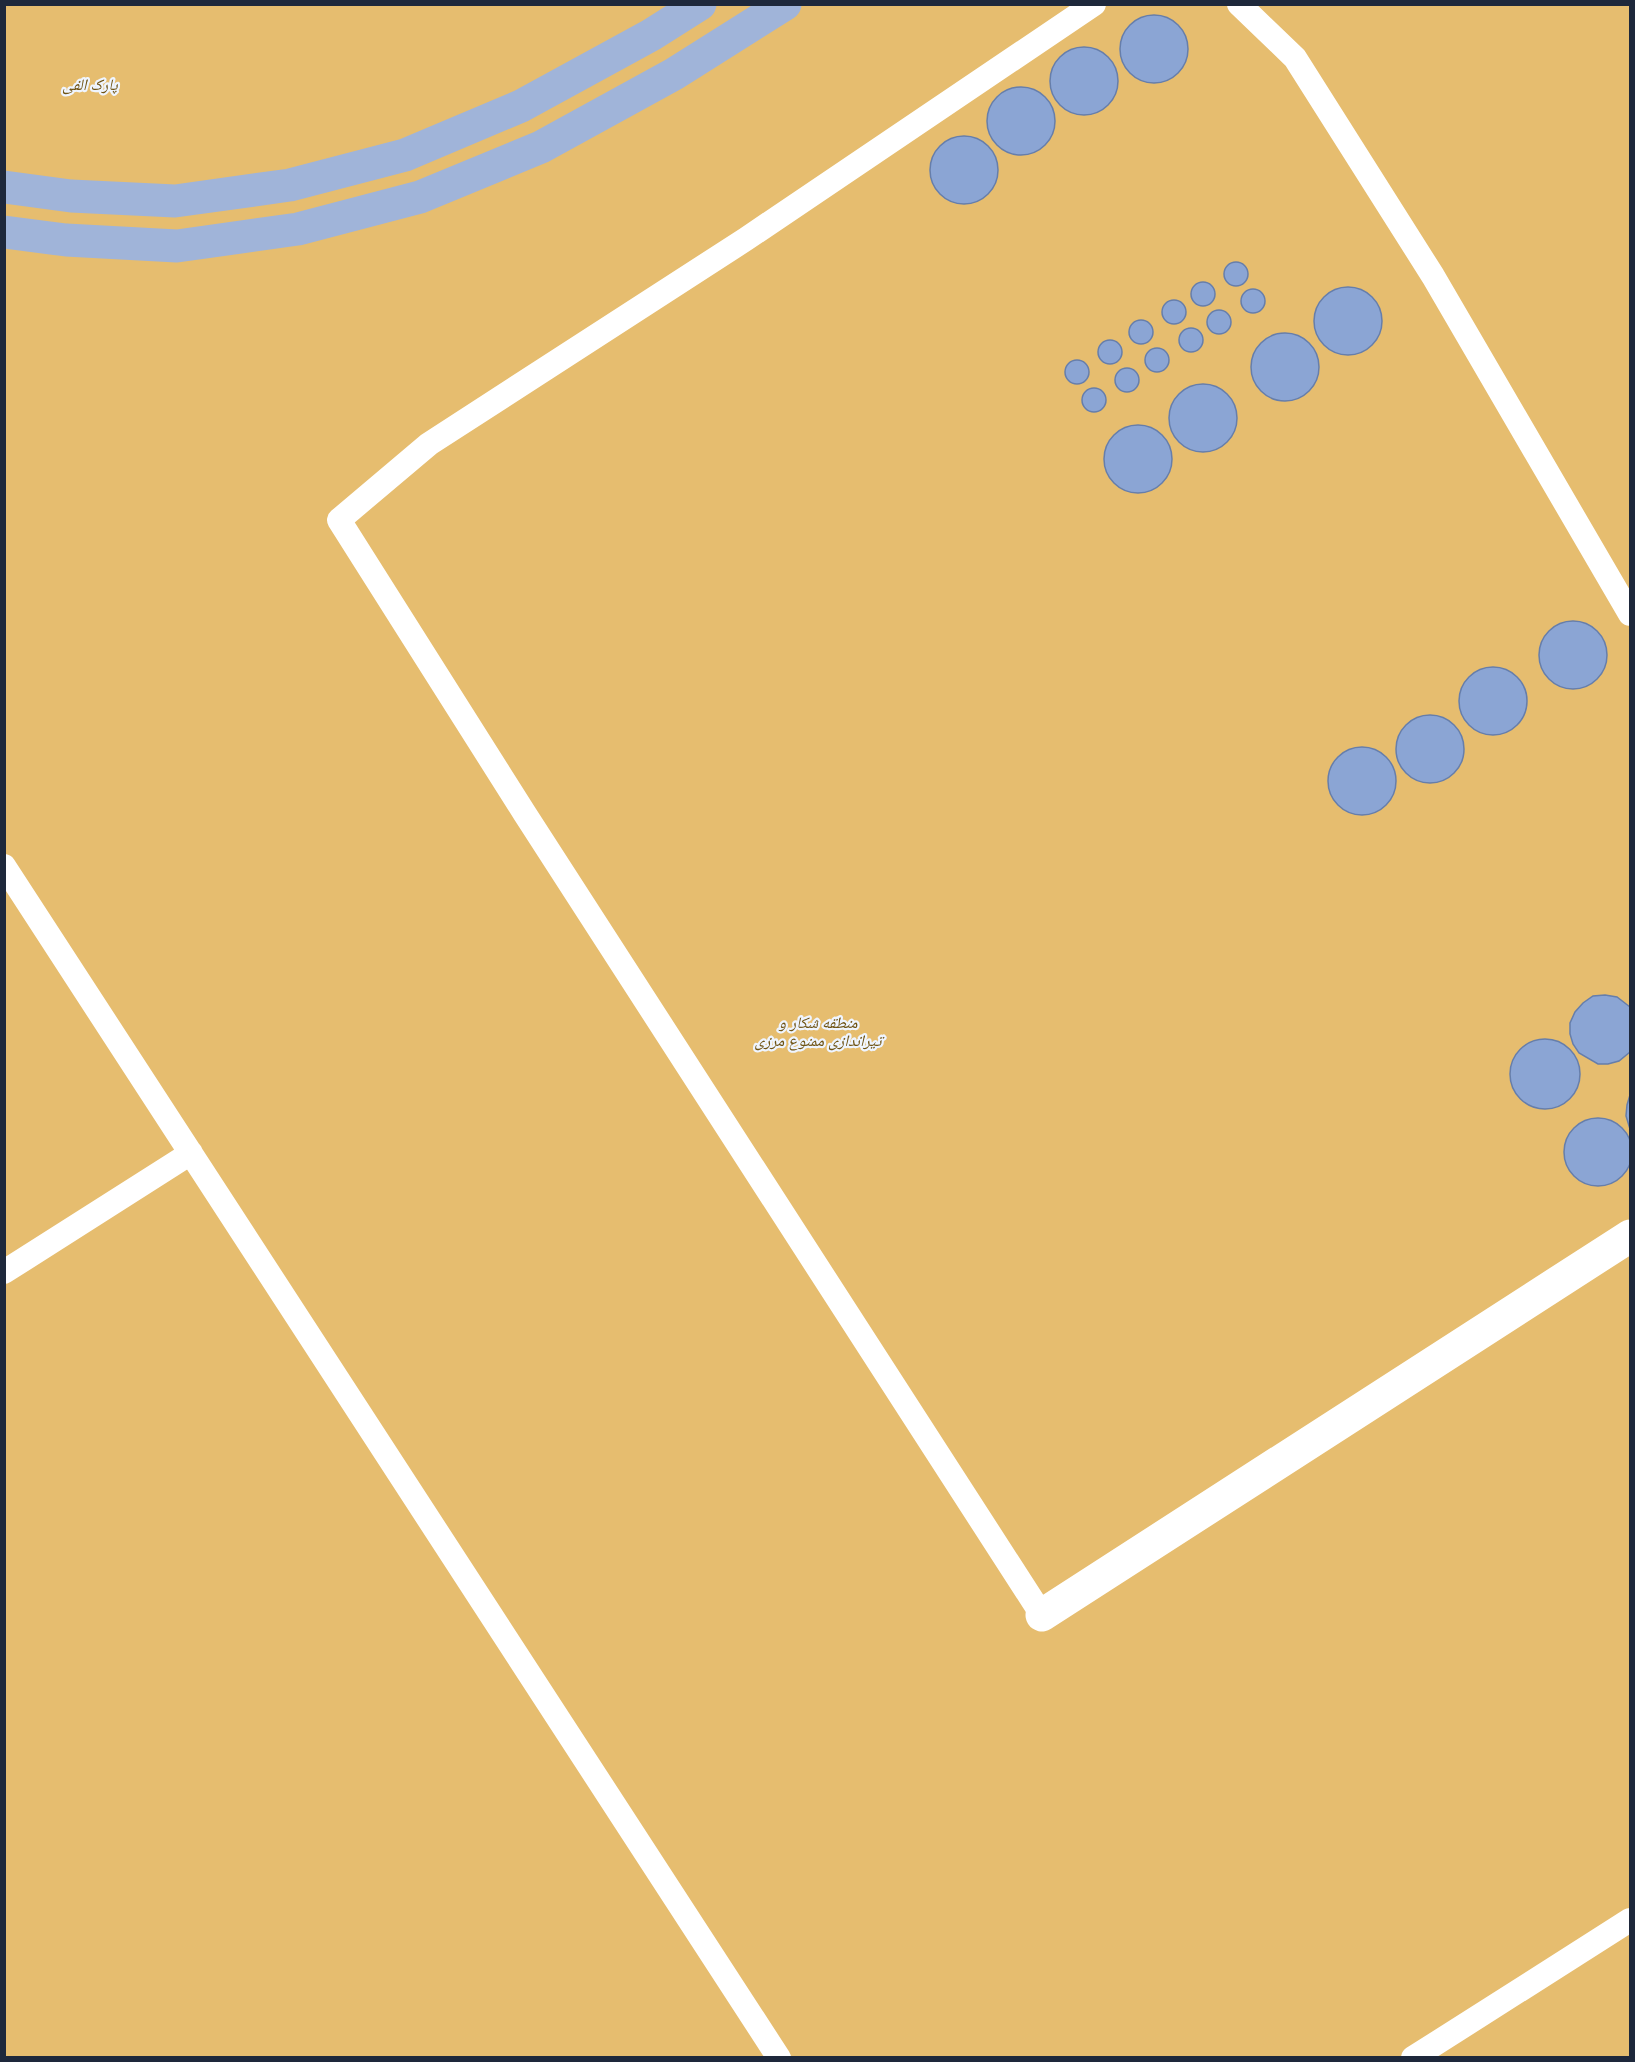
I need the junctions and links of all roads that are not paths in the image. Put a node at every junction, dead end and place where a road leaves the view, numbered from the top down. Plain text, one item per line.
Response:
1 (700, 4) edge
2 (785, 4) edge
3 (1094, 4) edge
4 (1239, 4) edge
5 (4, 187) edge
6 (4, 232) edge
7 (1630, 614) edge
8 (4, 866) edge
9 (191, 1153) junction
10 (1630, 1236) edge
11 (4, 1272) edge
12 (1042, 1614) joint
13 (1630, 1920) edge
14 (779, 2058) edge
15 (1413, 2058) edge

1 - 5 main road
2 - 6 main road
3 - 12 lane
4 - 7 lane
8 - 9 lane
9 - 11 lane
9 - 14 lane
10 - 12 street
13 - 15 lane

